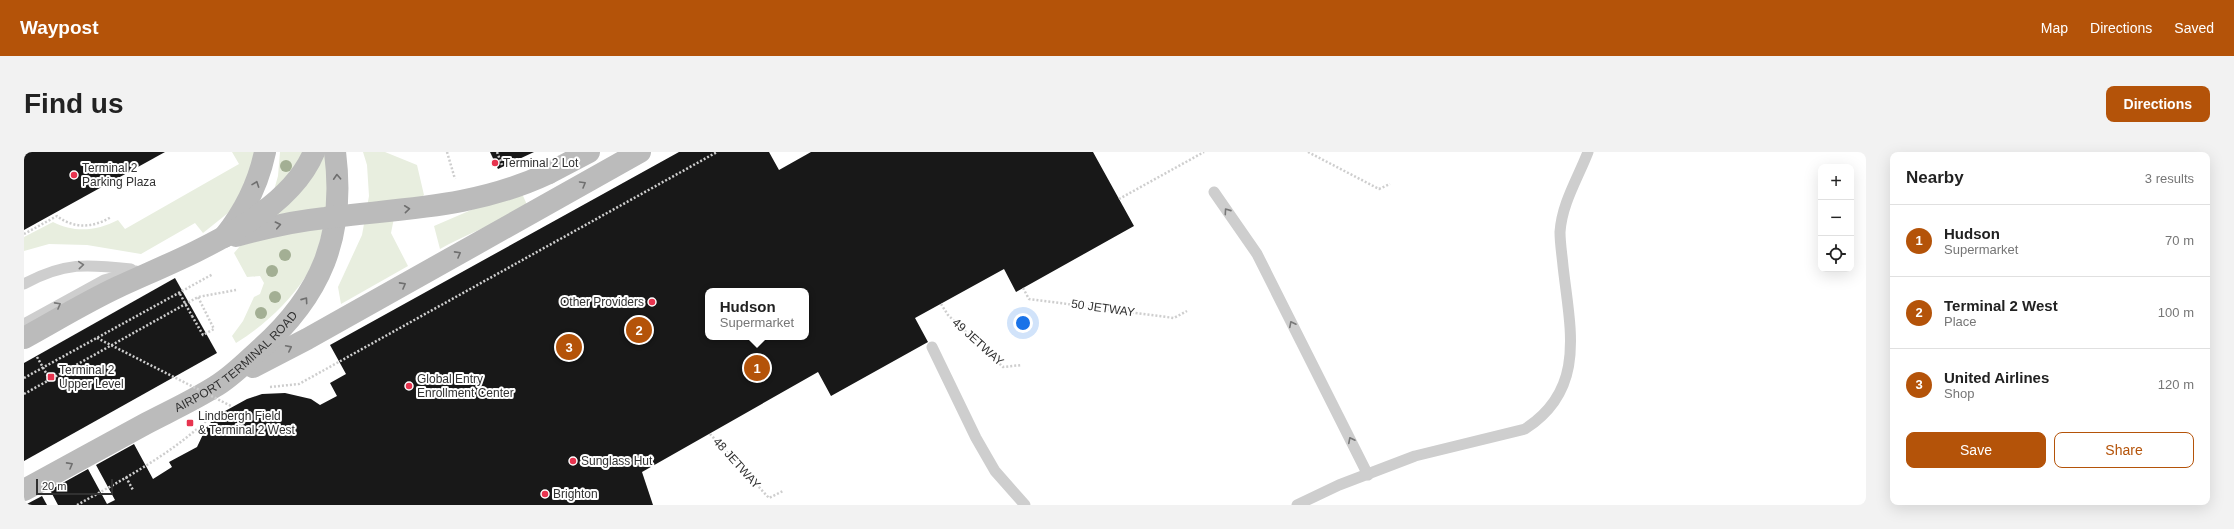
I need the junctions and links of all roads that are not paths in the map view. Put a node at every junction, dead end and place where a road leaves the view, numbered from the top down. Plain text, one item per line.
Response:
1 (265, 152) edge
2 (314, 152) edge
3 (335, 152) edge
4 (589, 152) edge
5 (640, 152) edge
6 (1588, 153) edge
7 (1214, 192) dead end
8 (213, 242) junction
9 (145, 270) junction
10 (24, 284) edge
11 (24, 324) edge
12 (29, 346) edge
13 (932, 347) dead end
14 (217, 385) junction
15 (1368, 475) junction
16 (24, 490) edge
17 (1025, 505) edge
18 (1297, 505) edge

9 -> 1 main road
2 - 8 main road, bridge
14 -> 3 main road, AIRPORT TERMINAL ROAD
8 -> 4 main road, bridge
14 -> 5 main road
6 - 15 lane
15 -> 7 lane
8 - 12 main road, bridge
10 -> 9 lane
11 -> 9 lane
13 - 17 lane
16 -> 14 main road, AIRPORT TERMINAL ROAD
15 - 18 lane

